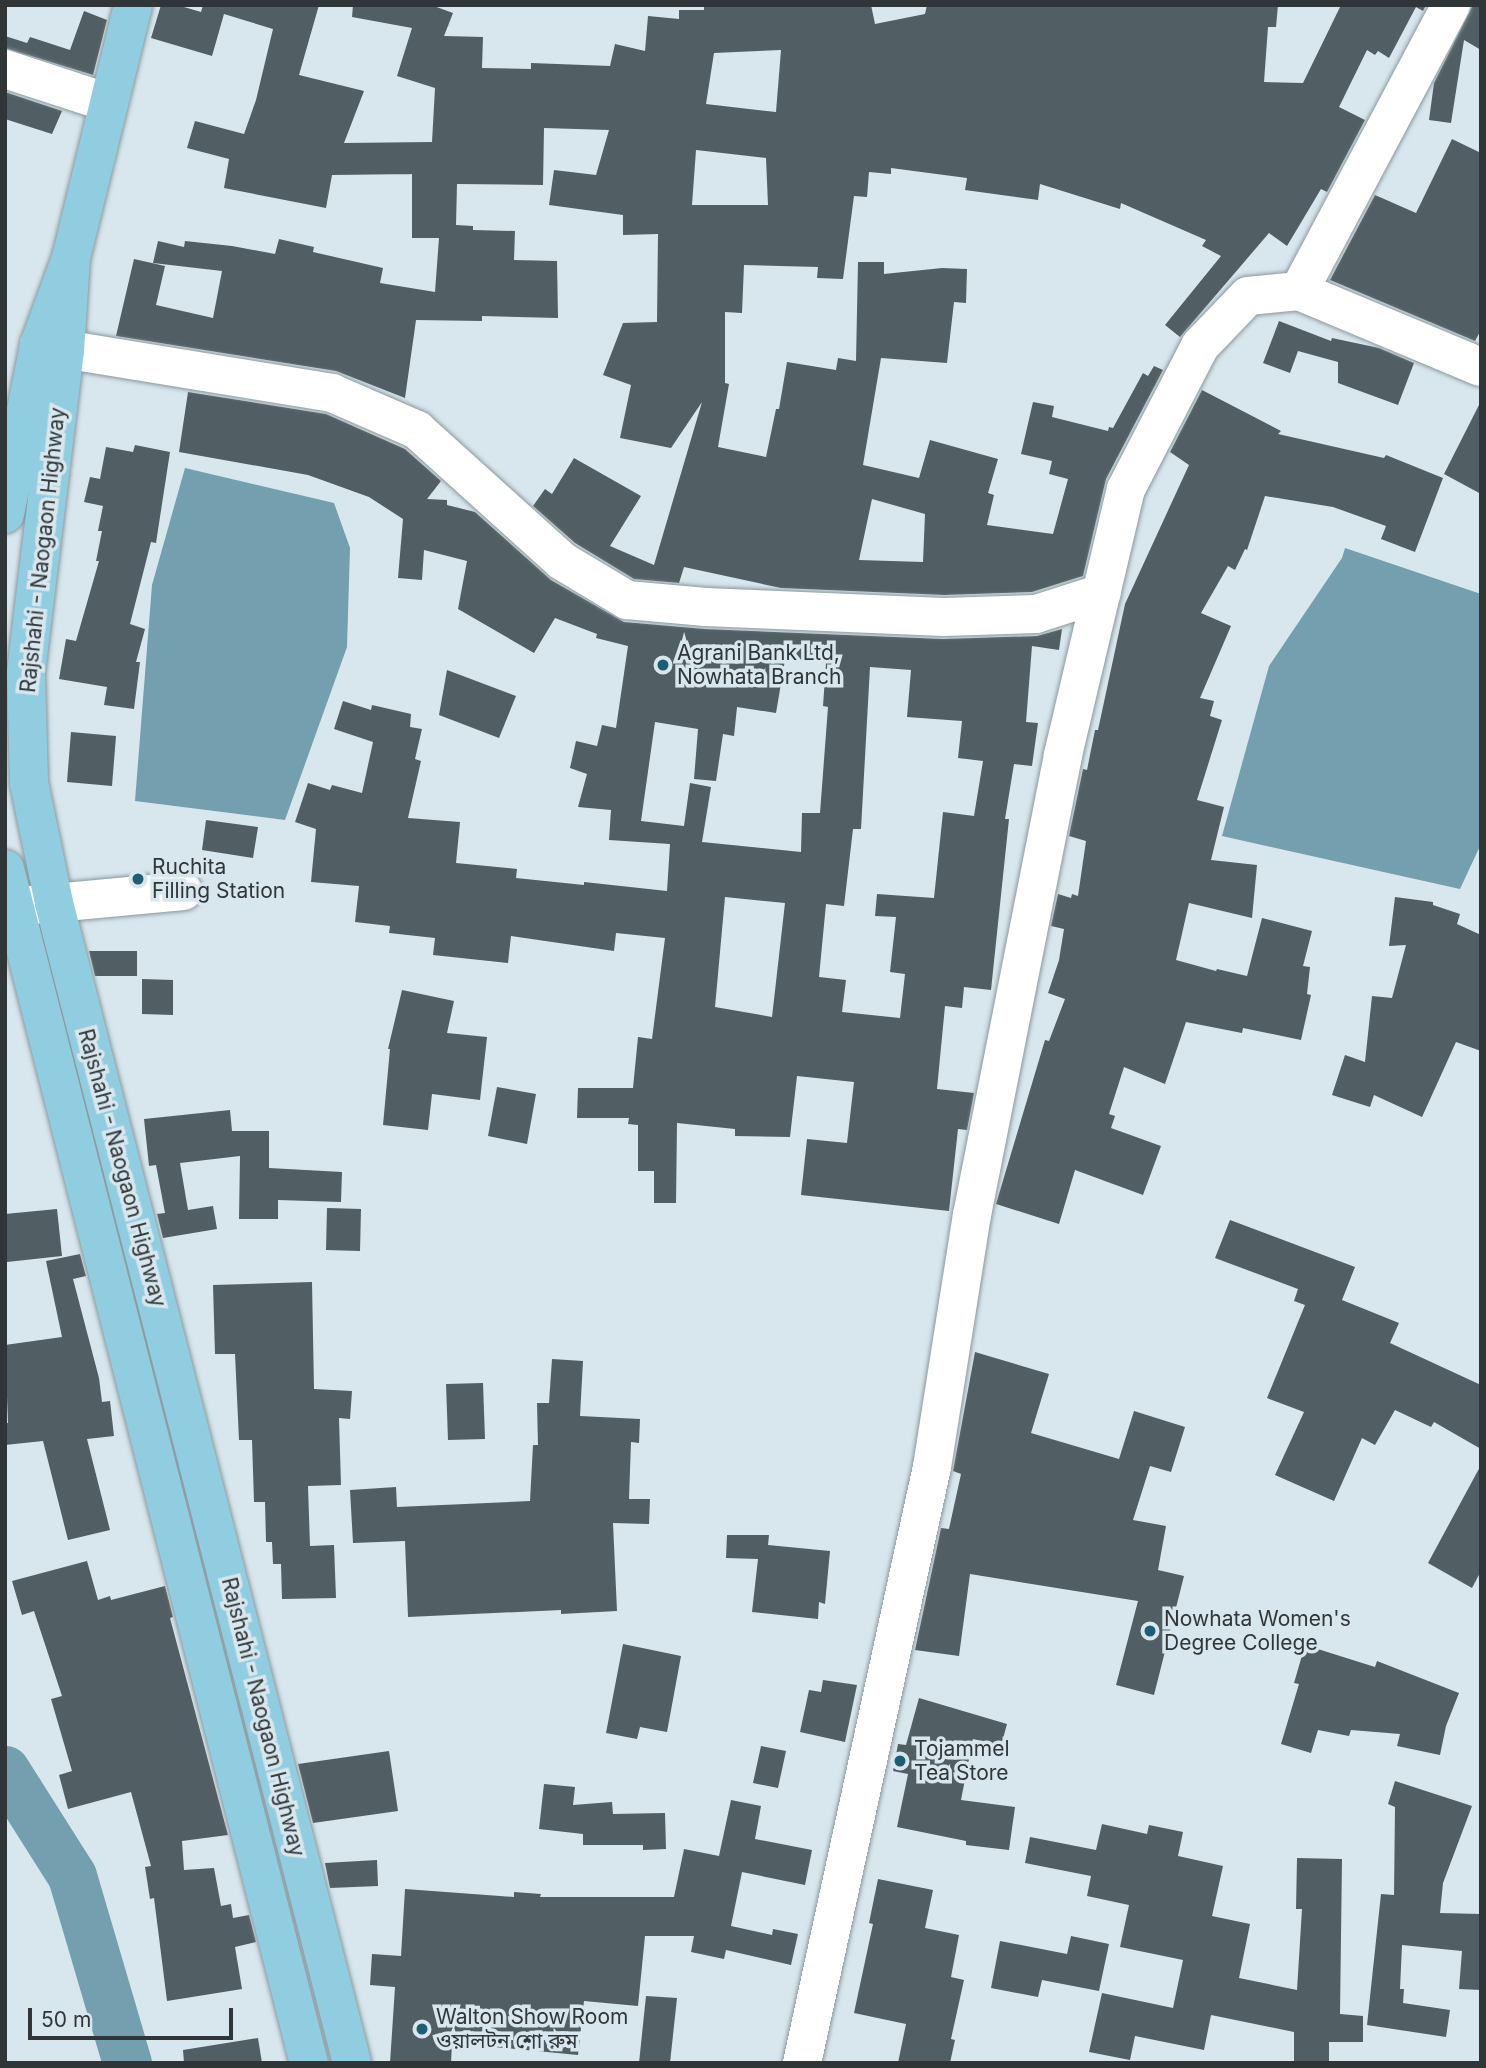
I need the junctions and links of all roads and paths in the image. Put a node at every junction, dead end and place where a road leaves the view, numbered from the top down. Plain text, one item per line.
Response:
1 (133, 5) edge
2 (1451, 5) edge
3 (5, 69) edge
4 (109, 103) junction
5 (1299, 291) junction
6 (52, 348) junction
7 (1481, 367) edge
8 (5, 514) edge
9 (1102, 593) junction
10 (5, 870) edge
11 (183, 891) dead end
12 (54, 903) junction
13 (13, 907) junction
14 (309, 2063) edge
15 (352, 2063) edge
16 (802, 2063) edge

1 - 4 main road, Rajshahi - Naogaon Highway
2 - 5 street
3 - 4 street
4 - 6 main road, Rajshahi - Naogaon Highway
5 - 7 street
5 - 9 street
6 - 8 main road, Rajshahi - Naogaon Highway
6 - 9 street
6 - 12 main road, Rajshahi - Naogaon Highway
9 - 16 street
10 - 13 main road, Rajshahi - Naogaon Highway
11 - 12 street
12 - 13 street
12 - 15 main road, Rajshahi - Naogaon Highway
13 - 14 main road, Rajshahi - Naogaon Highway

